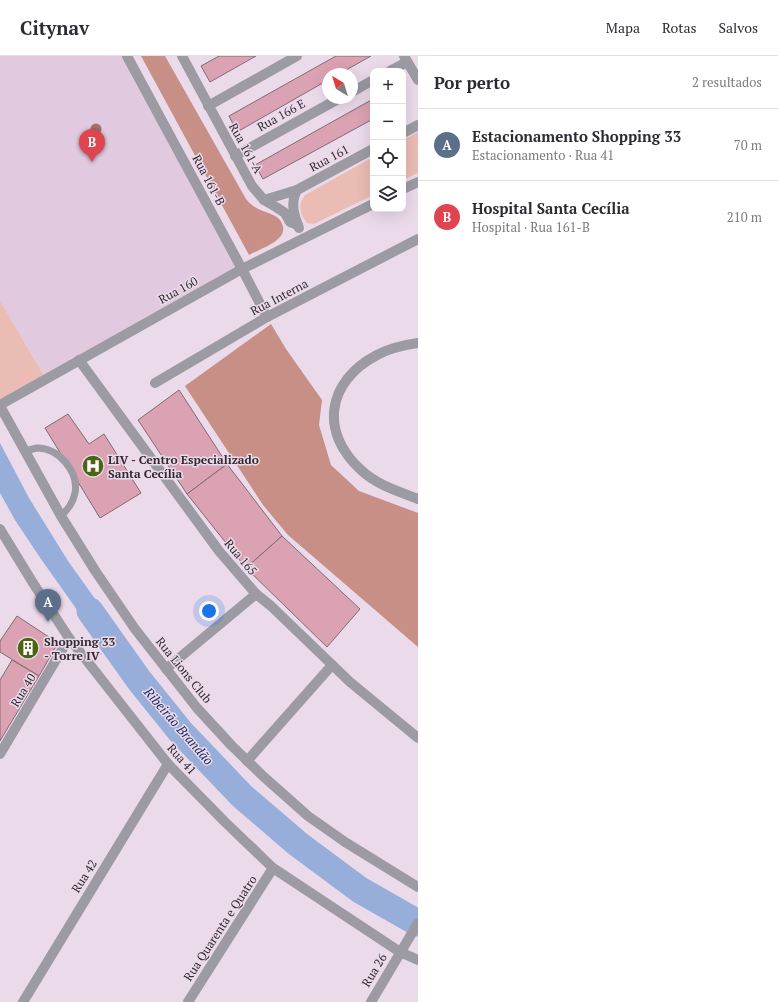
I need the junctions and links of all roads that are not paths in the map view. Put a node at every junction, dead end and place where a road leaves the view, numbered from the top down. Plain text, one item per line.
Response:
1 (127, 56) edge
2 (182, 56) edge
3 (297, 56) edge
4 (405, 59) edge
5 (394, 68) edge
6 (418, 80) edge
7 (370, 82) edge
8 (358, 89) edge
9 (329, 104) edge
10 (208, 106) junction
11 (418, 125) edge
12 (406, 131) edge
13 (370, 151) edge
14 (235, 156) junction
15 (418, 182) edge
16 (406, 188) edge
17 (297, 190) junction
18 (264, 200) junction
19 (370, 205) edge
20 (298, 225) junction
21 (303, 237) junction
22 (418, 239) edge
23 (242, 269) junction
24 (267, 317) junction
25 (418, 343) edge
26 (79, 360) junction
27 (155, 383) dead end
28 (0, 406) edge
29 (25, 451) junction
30 (418, 499) edge
31 (61, 516) junction
32 (0, 529) edge
33 (256, 594) junction
34 (69, 638) junction
35 (332, 665) junction
36 (166, 669) junction
37 (418, 738) edge
38 (0, 754) edge
39 (248, 761) junction
40 (168, 764) junction
41 (273, 868) junction
42 (418, 887) edge
43 (418, 923) edge
44 (400, 952) junction
45 (418, 960) edge
46 (23, 1002) edge
47 (188, 1002) edge
48 (370, 1002) edge

1 - 23 street, Rua 161-B
2 - 10 street, Rua 161-A
3 - 10 street
4 - 5 street
4 - 6 street
7 - 8 street
9 - 14 street, Rua 166 E
10 - 14 street, Rua 161-A
11 - 12 street
13 - 17 street, Rua 161
14 - 18 street, Rua 161-A
15 - 16 street
17 - 18 street, Rua 161
17 - 20 street
18 - 20 street, Rua 161-A
19 - 21 street, Rua 160
20 - 21 street, Rua 161-A
21 - 23 street, Rua 160
22 - 24 street, Rua Interna
23 - 24 street, Rua 161-B
23 - 26 street, Rua 160
24 - 27 street, Rua Interna
25 - 30 street
26 - 28 street, Rua 160
26 - 33 street, Rua 165
28 - 29 street, Rua Lions Club
29 - 31 street, Rua Lions Club
29 - 31 lane
31 - 36 street, Rua Lions Club
32 - 34 street, Rua 41
33 - 35 street, Rua 165
33 - 36 street
34 - 38 street, Rua 40
34 - 40 street, Rua 41
35 - 37 street, Rua 165
35 - 39 street
36 - 39 street, Rua Lions Club
39 - 42 street, Rua Lions Club
40 - 41 street, Rua 41
40 - 46 street, Rua 42
41 - 44 street, Rua 41
41 - 47 street, Rua Quarenta e Quatro
43 - 44 street, Rua 26
44 - 45 street, Rua 41
44 - 48 street, Rua 26

